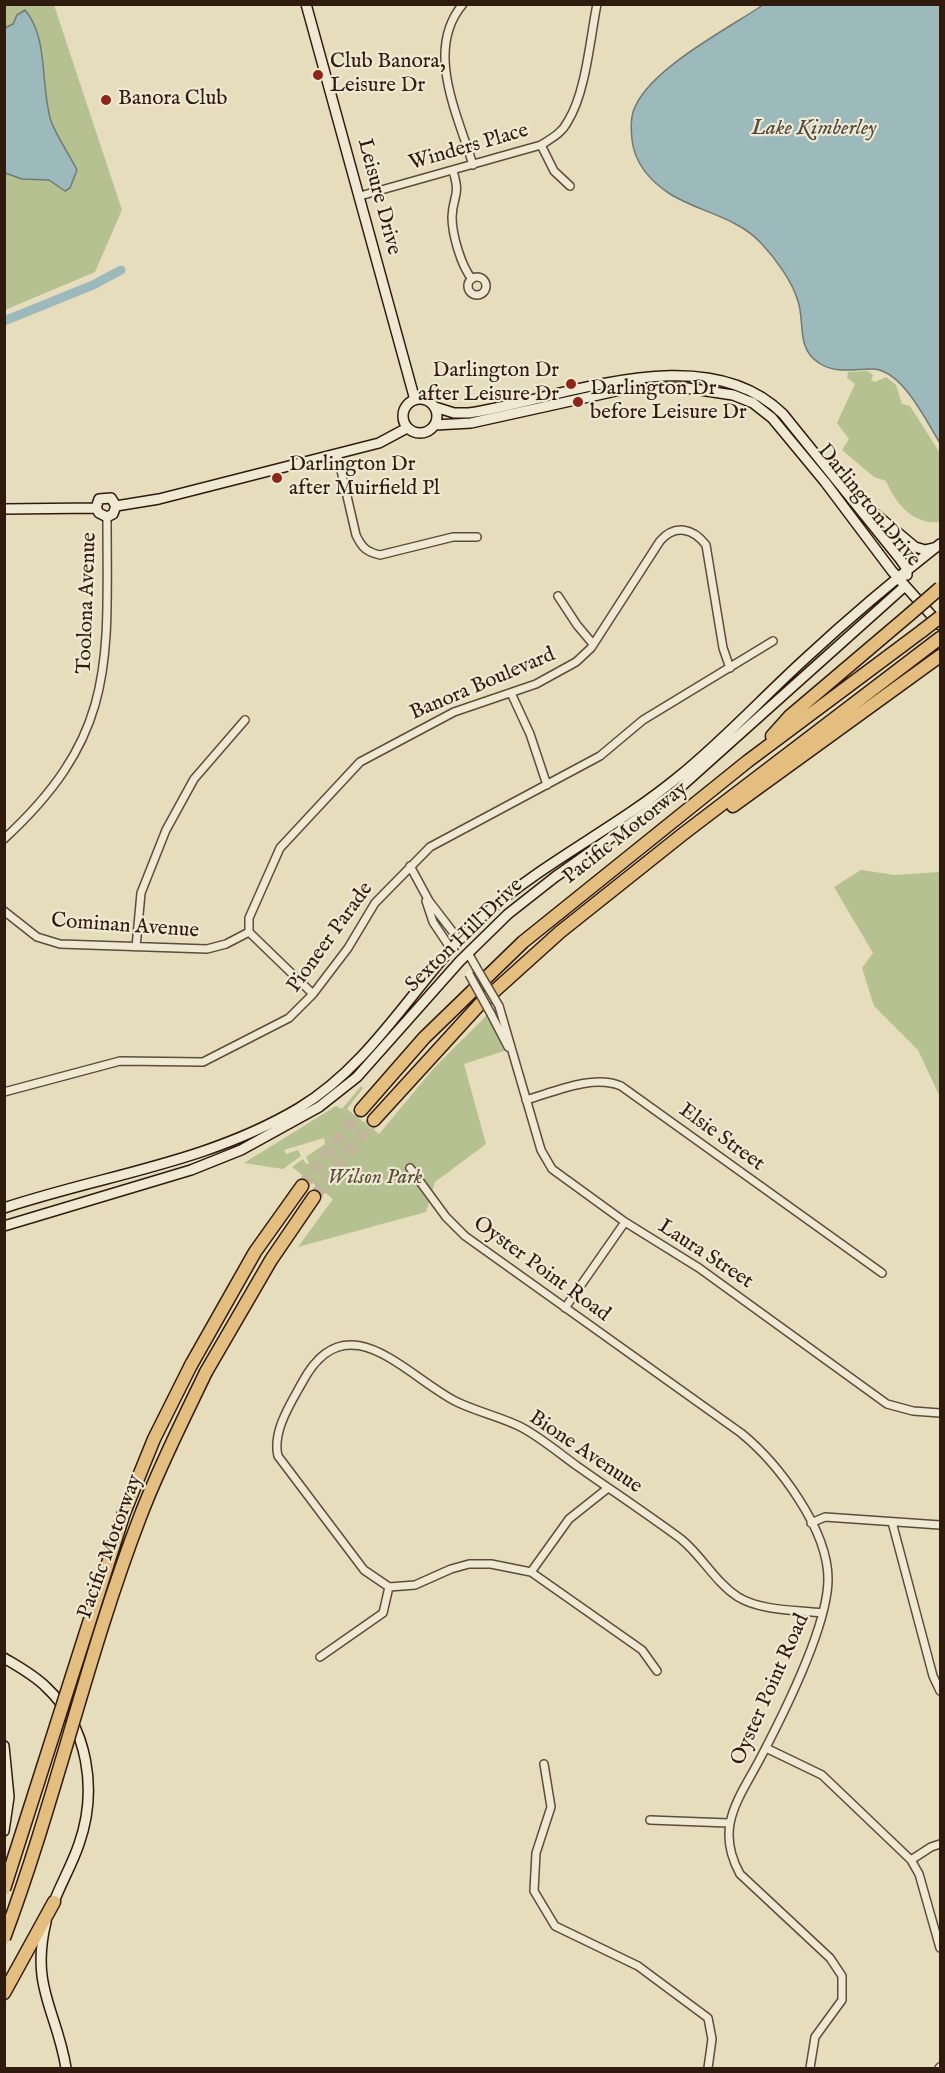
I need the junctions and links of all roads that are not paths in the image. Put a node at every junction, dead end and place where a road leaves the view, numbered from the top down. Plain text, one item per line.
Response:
1 (306, 4) edge
2 (463, 4) edge
3 (597, 4) edge
4 (540, 145) junction
5 (472, 165) junction
6 (453, 171) junction
7 (570, 186) dead end
8 (360, 196) junction
9 (472, 279) dead end
10 (415, 400) junction
11 (435, 407) junction
12 (435, 425) junction
13 (407, 428) junction
14 (337, 453) junction
15 (847, 493) junction
16 (116, 506) junction
17 (96, 508) junction
18 (4, 509) edge
19 (107, 517) junction
20 (477, 537) dead end
21 (940, 545) edge
22 (908, 569) junction
23 (898, 578) junction
24 (905, 586) junction
25 (940, 588) edge
26 (558, 596) dead end
27 (940, 617) edge
28 (940, 625) edge
29 (773, 641) dead end
30 (937, 641) edge
31 (593, 644) junction
32 (940, 656) edge
33 (730, 668) junction
34 (511, 693) junction
35 (245, 720) dead end
36 (748, 761) junction
37 (547, 785) junction
38 (683, 834) junction
39 (4, 839) edge
40 (410, 866) junction
41 (424, 892) junction
42 (6, 915) edge
43 (249, 932) junction
44 (459, 940) junction
45 (136, 947) junction
46 (451, 949) junction
47 (468, 953) junction
48 (460, 961) junction
49 (313, 994) junction
50 (515, 1063) junction
51 (4, 1092) edge
52 (526, 1100) junction
53 (360, 1110) tunnel mouth
54 (374, 1120) tunnel mouth
55 (410, 1168) dead end
56 (302, 1186) tunnel mouth
57 (314, 1197) tunnel mouth
58 (4, 1208) edge
59 (625, 1222) junction
60 (4, 1226) edge
61 (882, 1273) dead end
62 (565, 1308) junction
63 (940, 1413) edge
64 (608, 1488) junction
65 (892, 1522) junction
66 (810, 1523) junction
67 (940, 1525) edge
68 (531, 1572) junction
69 (389, 1587) junction
70 (822, 1613) junction
71 (320, 1657) dead end
72 (4, 1658) edge
73 (657, 1671) dead end
74 (940, 1691) edge
75 (4, 1746) edge
76 (766, 1748) junction
77 (544, 1764) dead end
78 (650, 1820) dead end
79 (728, 1823) junction
80 (4, 1831) edge
81 (940, 1844) edge
82 (911, 1860) junction
83 (4, 1889) edge
84 (54, 1902) junction
85 (4, 1938) edge
86 (940, 1948) edge
87 (4, 1993) edge
88 (66, 2068) edge
89 (708, 2068) edge
90 (810, 2068) edge

1 - 8 street, Leisure Drive
2 - 5 street
3 - 4 street, Winders Place
4 - 5 street, Winders Place
4 - 7 street
5 - 6 street, Winders Place
6 - 8 street, Winders Place
6 - 9 street
8 - 10 street, Leisure Drive
10 - 11 street
10 - 13 street
11 - 12 street
11 - 15 street, Darlington Drive
12 - 13 street
12 - 23 street, Darlington Drive
13 - 14 street
14 - 16 street
14 - 20 street
15 - 21 street
15 - 22 street, Darlington Drive
16 - 17 street
16 - 19 street
17 - 18 street
17 - 19 street
19 - 39 street, Toolona Avenue
21 - 22 street, Sexton Hill Drive
22 - 23 street, Sexton Hill Drive
22 - 24 street, Darlington Drive
23 - 24 street, Darlington Drive
23 - 44 street, Sexton Hill Drive
24 - 28 street
24 - 47 street, Sexton Hill Drive
25 - 36 highway, bridge
26 - 31 street
27 - 36 highway, Pacific Motorway, bridge
29 - 33 street, Pioneer Parade
30 - 38 highway, Pacific Motorway
31 - 33 street, Banora Boulevard
31 - 34 street, Banora Boulevard
32 - 38 highway
33 - 37 street, Pioneer Parade
34 - 37 street
34 - 43 street, Banora Boulevard
35 - 45 street
36 - 53 highway, Pacific Motorway
37 - 40 street, Pioneer Parade
38 - 54 highway, Pacific Motorway
40 - 41 street
40 - 49 street, Pioneer Parade
41 - 44 street
41 - 46 street
42 - 45 street, Cominan Avenue
43 - 45 street, Cominan Avenue
43 - 49 street
44 - 46 street, Sexton Hill Drive
44 - 47 street
46 - 48 street
46 - 58 street, Sexton Hill Drive
47 - 48 street, Sexton Hill Drive
47 - 50 street, Laura Street, bridge
48 - 50 street, Laura Street, bridge
48 - 60 street, Sexton Hill Drive
49 - 51 street, Pioneer Parade
50 - 52 street, Laura Street
52 - 59 street, Laura Street
52 - 61 street, Elsie Street
55 - 62 street, Oyster Point Road
56 - 83 highway, Pacific Motorway, bridge
57 - 85 highway, Pacific Motorway, bridge
59 - 62 street
59 - 63 street, Laura Street
62 - 66 street, Oyster Point Road
64 - 68 street
64 - 69 street, Bione Avenuue
64 - 70 street, Bione Avenuue
65 - 66 street
65 - 67 street
65 - 74 street
66 - 70 street, Oyster Point Road
68 - 69 street
68 - 73 street
69 - 71 street
70 - 76 street, Oyster Point Road
72 - 84 street
75 - 80 street
76 - 79 street, Oyster Point Road
76 - 82 street
77 - 89 street
78 - 79 street
79 - 90 street
81 - 82 street
82 - 86 street
84 - 87 highway
84 - 88 street

